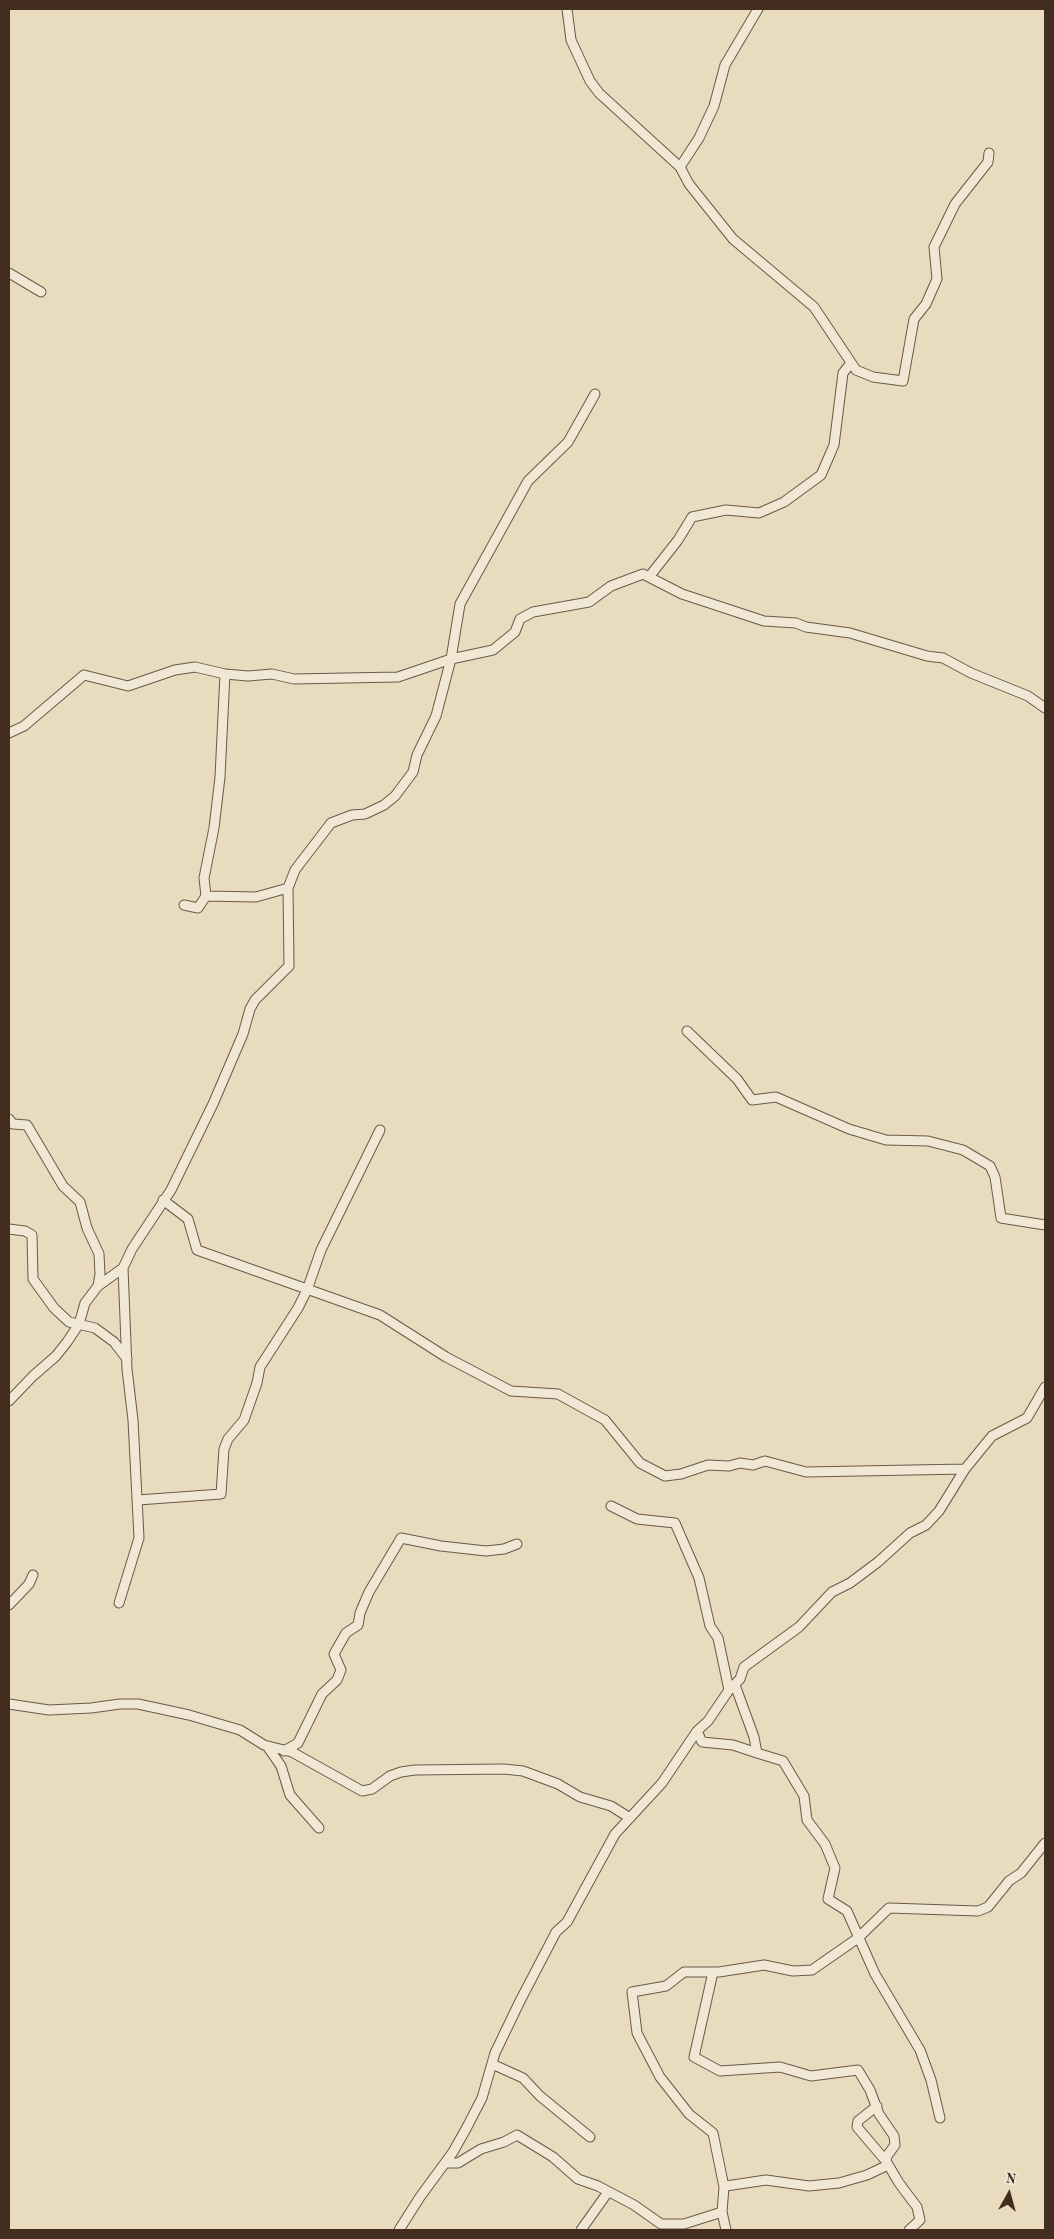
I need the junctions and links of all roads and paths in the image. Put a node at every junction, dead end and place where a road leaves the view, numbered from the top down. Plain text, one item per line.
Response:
1 (567, 9) edge
2 (758, 9) edge
3 (989, 153) dead end
4 (680, 168) junction
5 (9, 273) edge
6 (41, 292) dead end
7 (851, 363) junction
8 (594, 394) dead end
9 (649, 577) junction
10 (451, 659) junction
11 (225, 674) junction
12 (1045, 708) edge
13 (9, 733) edge
14 (288, 888) junction
15 (206, 896) junction
16 (184, 905) dead end
17 (687, 1031) dead end
18 (9, 1119) edge
19 (380, 1130) dead end
20 (163, 1200) junction
21 (1045, 1225) edge
22 (9, 1229) edge
23 (122, 1268) junction
24 (98, 1286) junction
25 (306, 1290) junction
26 (79, 1324) junction
27 (127, 1359) junction
28 (1045, 1387) edge
29 (9, 1401) edge
30 (965, 1469) junction
31 (138, 1500) junction
32 (611, 1506) dead end
33 (517, 1544) dead end
34 (33, 1575) dead end
35 (119, 1603) dead end
36 (9, 1605) edge
37 (732, 1687) junction
38 (9, 1704) edge
39 (697, 1731) junction
40 (266, 1746) junction
41 (284, 1750) junction
42 (758, 1753) junction
43 (630, 1818) junction
44 (319, 1828) dead end
45 (1045, 1843) edge
46 (858, 1938) junction
47 (713, 1972) junction
48 (492, 2064) junction
49 (877, 2106) junction
50 (940, 2118) dead end
51 (590, 2137) dead end
52 (446, 2163) junction
53 (887, 2163) junction
54 (724, 2187) junction
55 (608, 2192) junction
56 (722, 2212) junction
57 (399, 2230) edge
58 (581, 2230) edge
59 (726, 2230) edge
60 (909, 2230) edge

1 - 4 street
2 - 4 street
3 - 7 street
4 - 7 street
5 - 6 street
7 - 9 street
8 - 10 street
9 - 10 street
9 - 12 street
10 - 11 street
10 - 14 street
11 - 13 street
11 - 15 street
14 - 15 street
14 - 20 street
15 - 16 street
17 - 21 street
18 - 24 street
19 - 25 street
20 - 23 street
20 - 25 street
22 - 26 street
23 - 24 street
23 - 27 street
24 - 26 street
25 - 30 street
25 - 31 street
26 - 27 street
26 - 29 street
27 - 31 street
28 - 30 street
30 - 37 street
31 - 35 street
32 - 37 street
33 - 41 street
34 - 36 street
37 - 39 street
37 - 42 street
38 - 40 street
39 - 42 street
39 - 43 street
40 - 41 street
40 - 44 street
41 - 43 street
42 - 46 street
43 - 48 street
45 - 46 street
46 - 47 street
46 - 50 street
47 - 49 street
47 - 54 street
48 - 51 street
48 - 52 street
49 - 53 street
49 - 53 street
52 - 55 street
52 - 57 street
53 - 54 street
53 - 60 street
54 - 56 street
55 - 56 street
55 - 58 street
56 - 59 street

